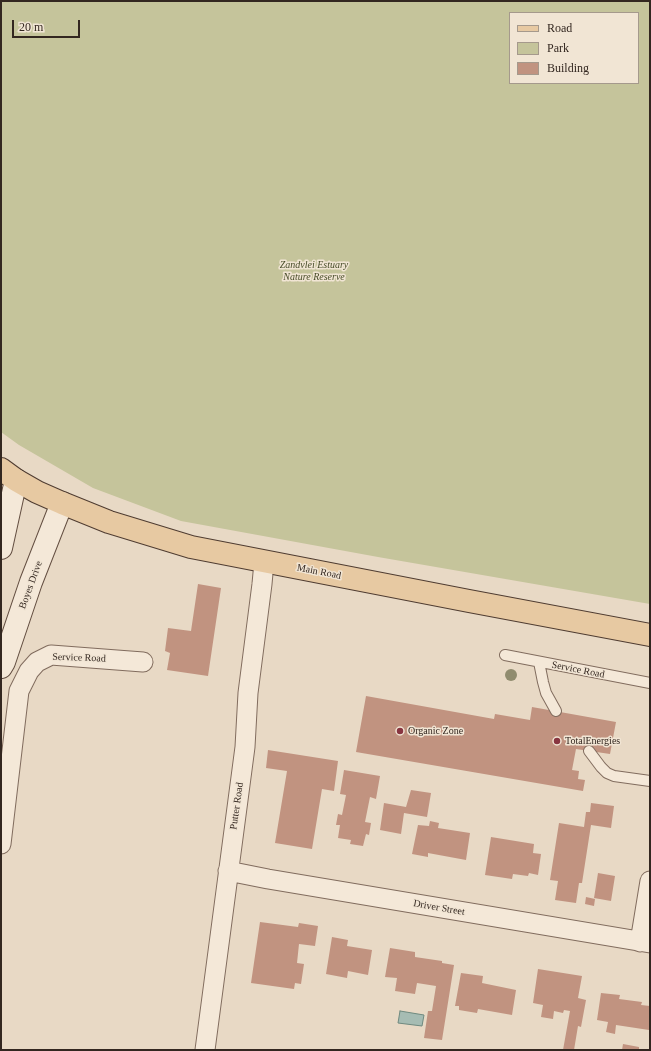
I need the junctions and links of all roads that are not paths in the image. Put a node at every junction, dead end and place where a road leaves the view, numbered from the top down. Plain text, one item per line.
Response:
1 (8, 475) edge
2 (62, 503) junction
3 (1, 548) edge
4 (264, 562) junction
5 (650, 635) edge
6 (505, 655) dead end
7 (144, 662) dead end
8 (539, 662) junction
9 (1, 667) edge
10 (650, 683) edge
11 (556, 711) dead end
12 (8, 725) edge
13 (590, 751) dead end
14 (650, 781) edge
15 (1, 844) edge
16 (228, 871) junction
17 (650, 881) edge
18 (645, 942) edge
19 (205, 1050) edge

1 - 2 main road, Main Road
1 - 3 main road
2 - 4 main road, Main Road
2 - 9 main road, Boyes Drive
4 - 5 main road, Main Road
4 - 16 street, Putter Road
6 - 8 lane, Service Road
7 - 12 street, Service Road
8 - 10 lane, Service Road
8 - 11 lane
12 - 15 street, Service Road
13 - 14 lane
16 - 18 street, Driver Street
16 - 19 street, Putter Road
17 - 18 street

